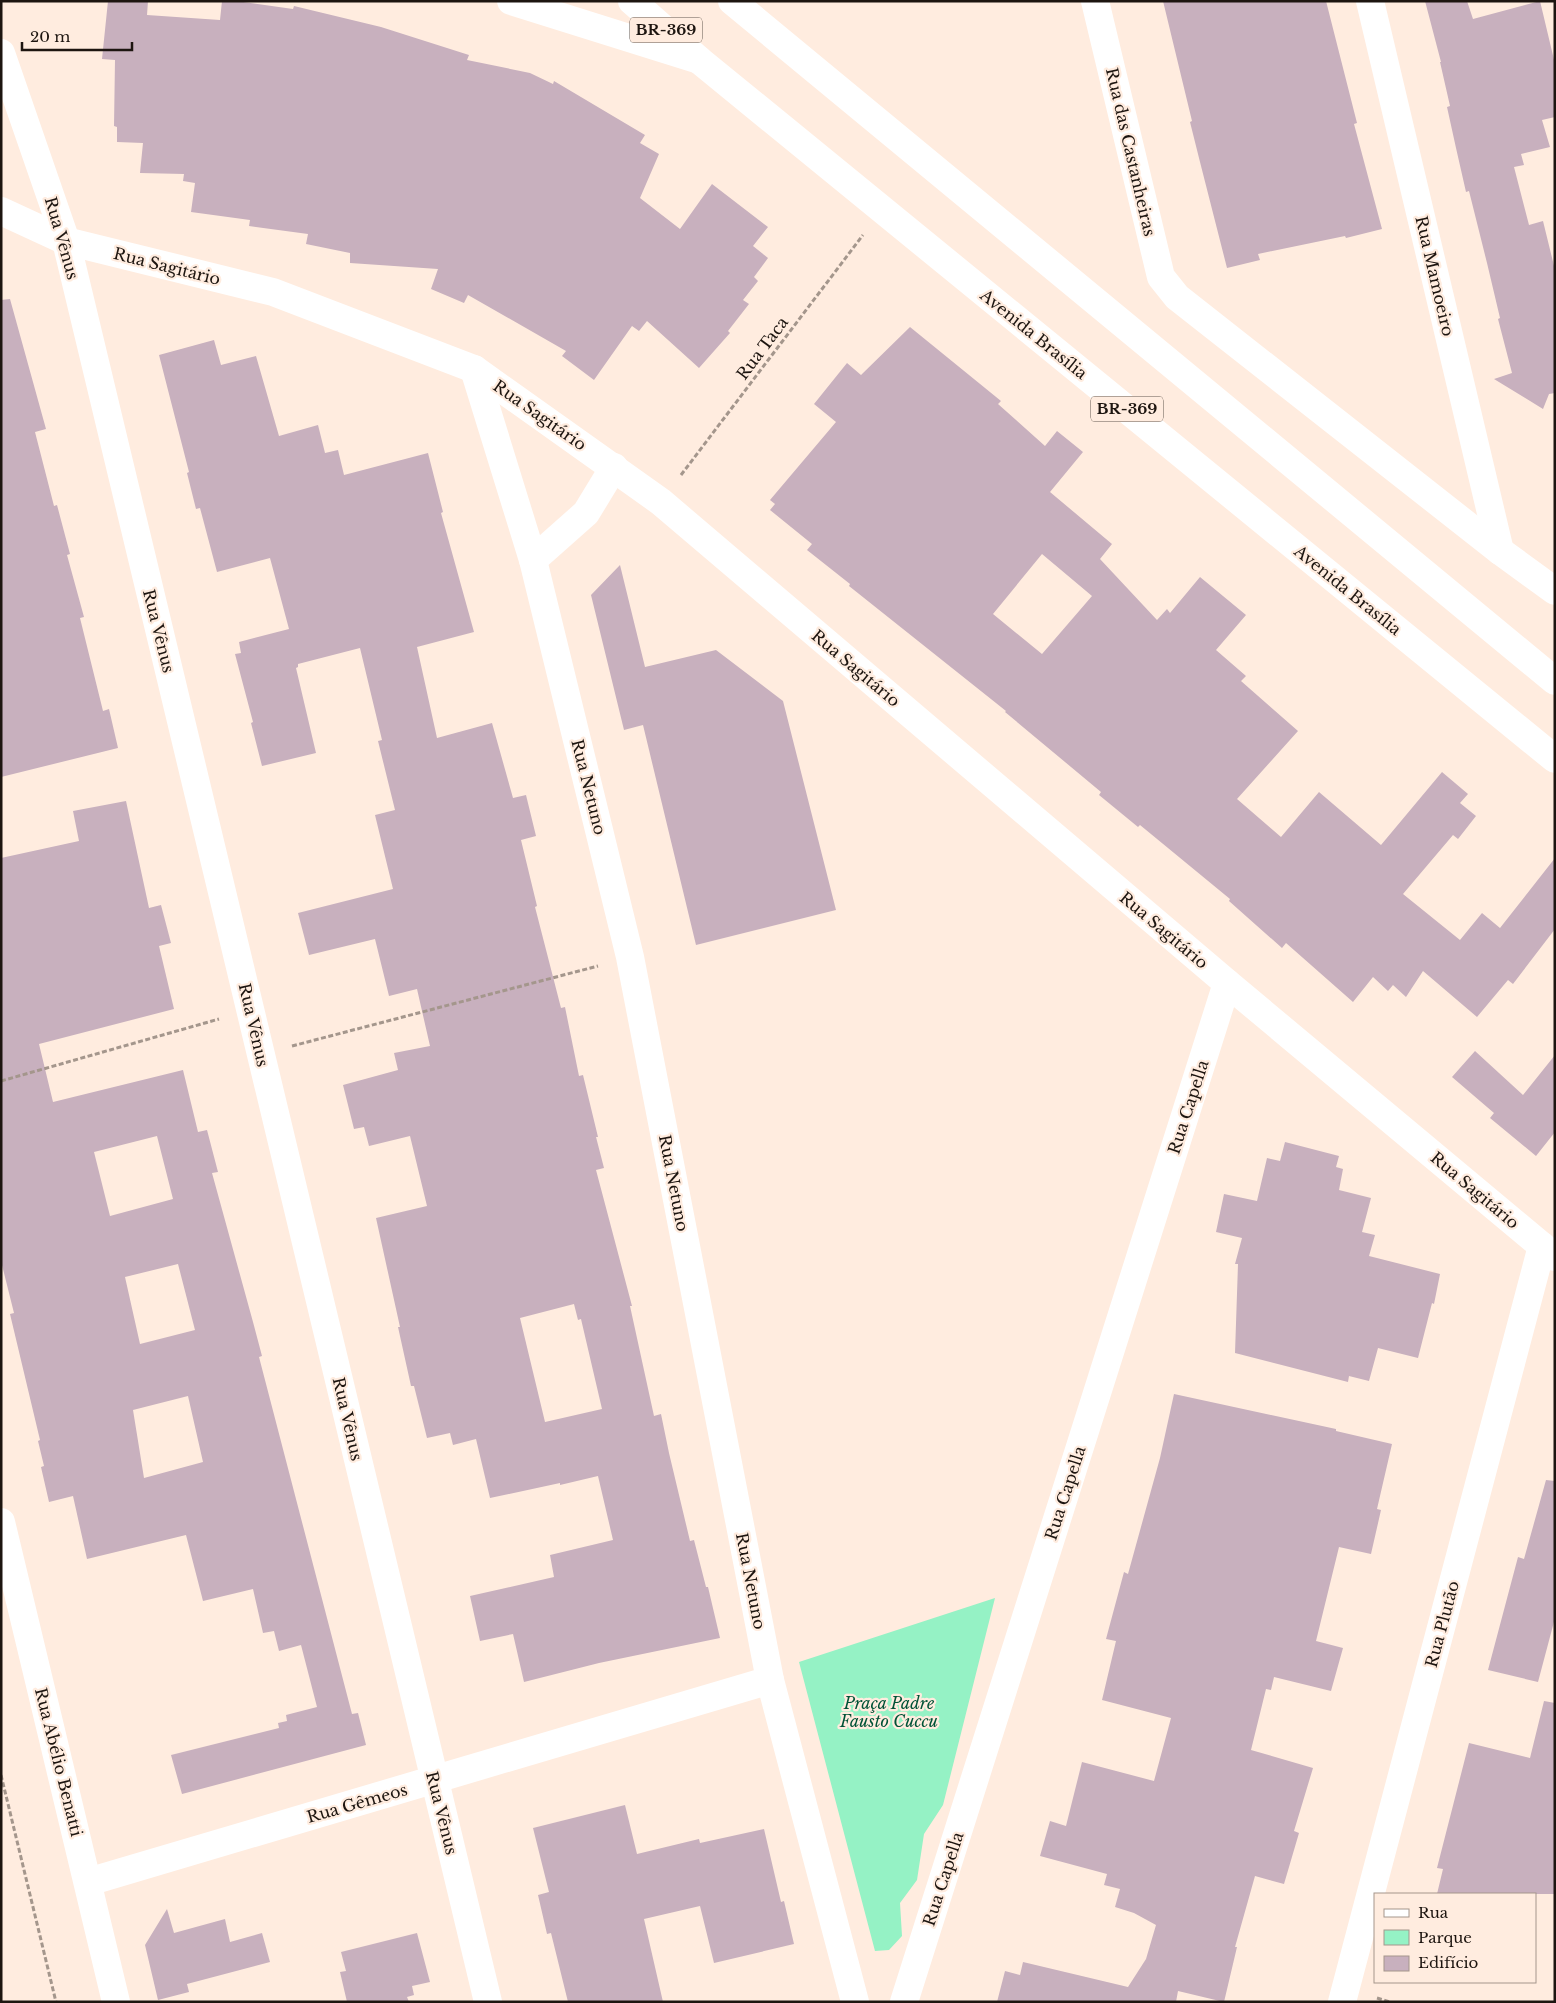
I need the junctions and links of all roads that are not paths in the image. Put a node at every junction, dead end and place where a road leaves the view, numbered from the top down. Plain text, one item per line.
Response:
1 (511, 1) edge
2 (632, 1) edge
3 (732, 1) edge
4 (1094, 1) edge
5 (1370, 1) edge
6 (2, 55) edge
7 (699, 60) junction
8 (1, 211) edge
9 (66, 242) junction
10 (474, 369) junction
11 (614, 467) junction
12 (1500, 551) junction
13 (534, 560) junction
14 (1555, 591) edge
15 (1555, 681) edge
16 (1555, 759) edge
17 (1227, 983) junction
18 (1548, 1252) edge
19 (1, 1522) edge
20 (770, 1680) junction
21 (434, 1780) junction
22 (88, 1882) junction
23 (116, 2002) edge
24 (488, 2002) edge
25 (855, 2002) edge
26 (904, 2002) edge
27 (1342, 2002) edge

1 - 7 main road
2 - 7 main road, Avenida Brasília / BR-369
3 - 15 main road
4 - 12 main road, Rua das Castanheiras
5 - 12 main road, Rua Mamoeiro
6 - 9 main road, Rua Vênus
7 - 16 main road, Avenida Brasília / BR-369
8 - 9 main road, Rua Sagitário
9 - 10 main road, Rua Sagitário
9 - 21 main road, Rua Vênus
10 - 11 main road, Rua Sagitário
10 - 13 main road, Rua Netuno
11 - 13 main road
11 - 17 main road, Rua Sagitário
12 - 14 main road
13 - 20 main road, Rua Netuno
17 - 18 main road, Rua Sagitário
17 - 26 main road, Rua Capella
18 - 27 main road, Rua Plutão
19 - 22 main road, Rua Abélio Benatti
20 - 21 main road, Rua Gêmeos
20 - 25 main road, Rua Netuno
21 - 22 main road, Rua Gêmeos
21 - 24 main road, Rua Vênus
22 - 23 main road, Rua Abélio Benatti

